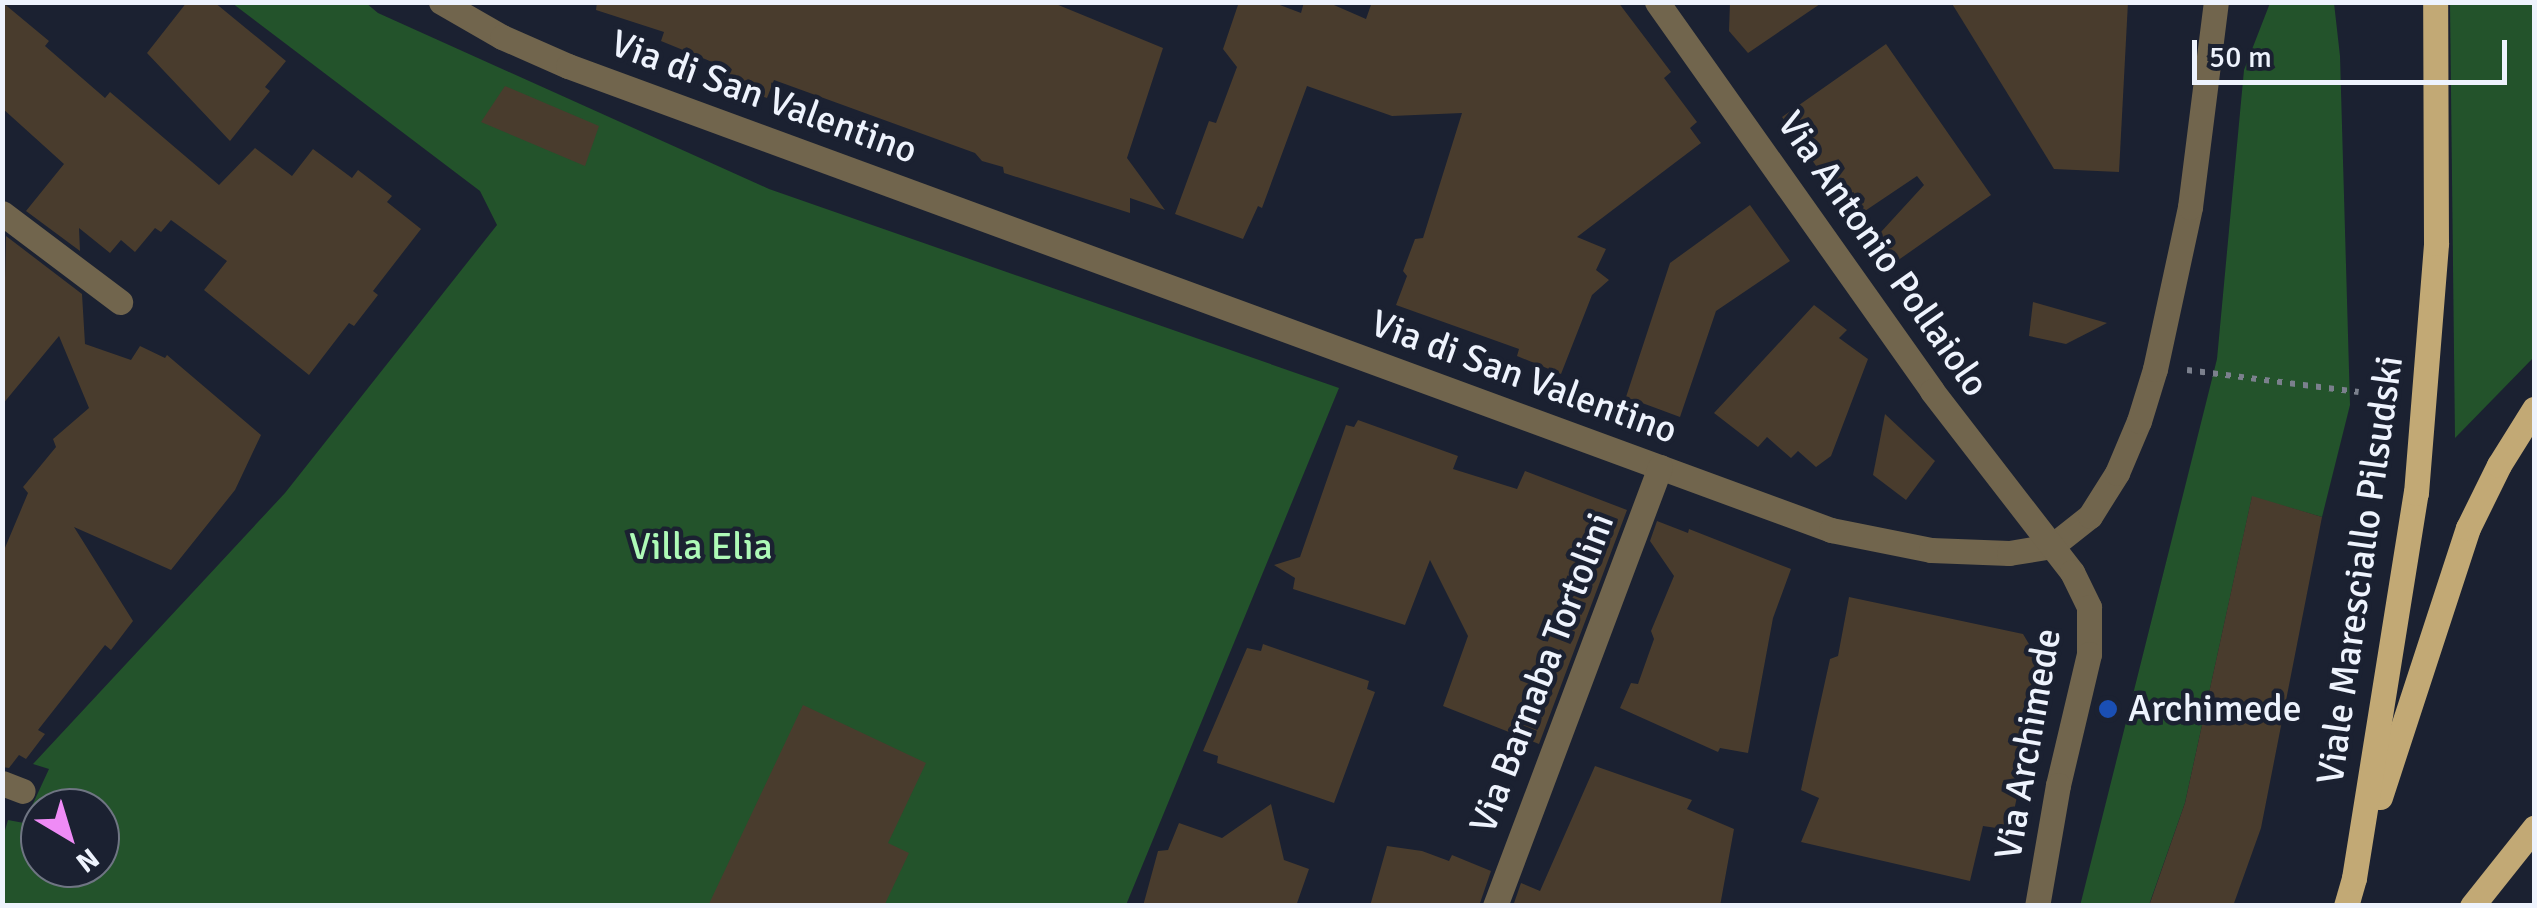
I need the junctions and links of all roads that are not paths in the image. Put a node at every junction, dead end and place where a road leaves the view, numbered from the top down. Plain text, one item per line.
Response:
1 (441, 2) edge
2 (1657, 2) edge
3 (2216, 2) edge
4 (2435, 2) edge
5 (2, 212) edge
6 (120, 302) dead end
7 (2534, 409) edge
8 (1660, 467) junction
9 (2052, 546) junction
10 (2534, 828) edge
11 (2354, 878) junction
12 (1495, 906) edge
13 (2038, 906) edge
14 (2346, 906) edge
15 (2472, 906) edge

1 - 8 street, Via di San Valentino
2 - 9 street, Via Antonio Pollaiolo
3 - 9 street
4 - 11 main road, Viale Maresciallo Pilsudski
5 - 6 street
7 - 11 main road
8 - 9 street, Via di San Valentino
8 - 12 street, Via Barnaba Tortolini
9 - 13 street, Via Archimede
10 - 15 main road
11 - 14 main road, Viale Maresciallo Pilsudski

